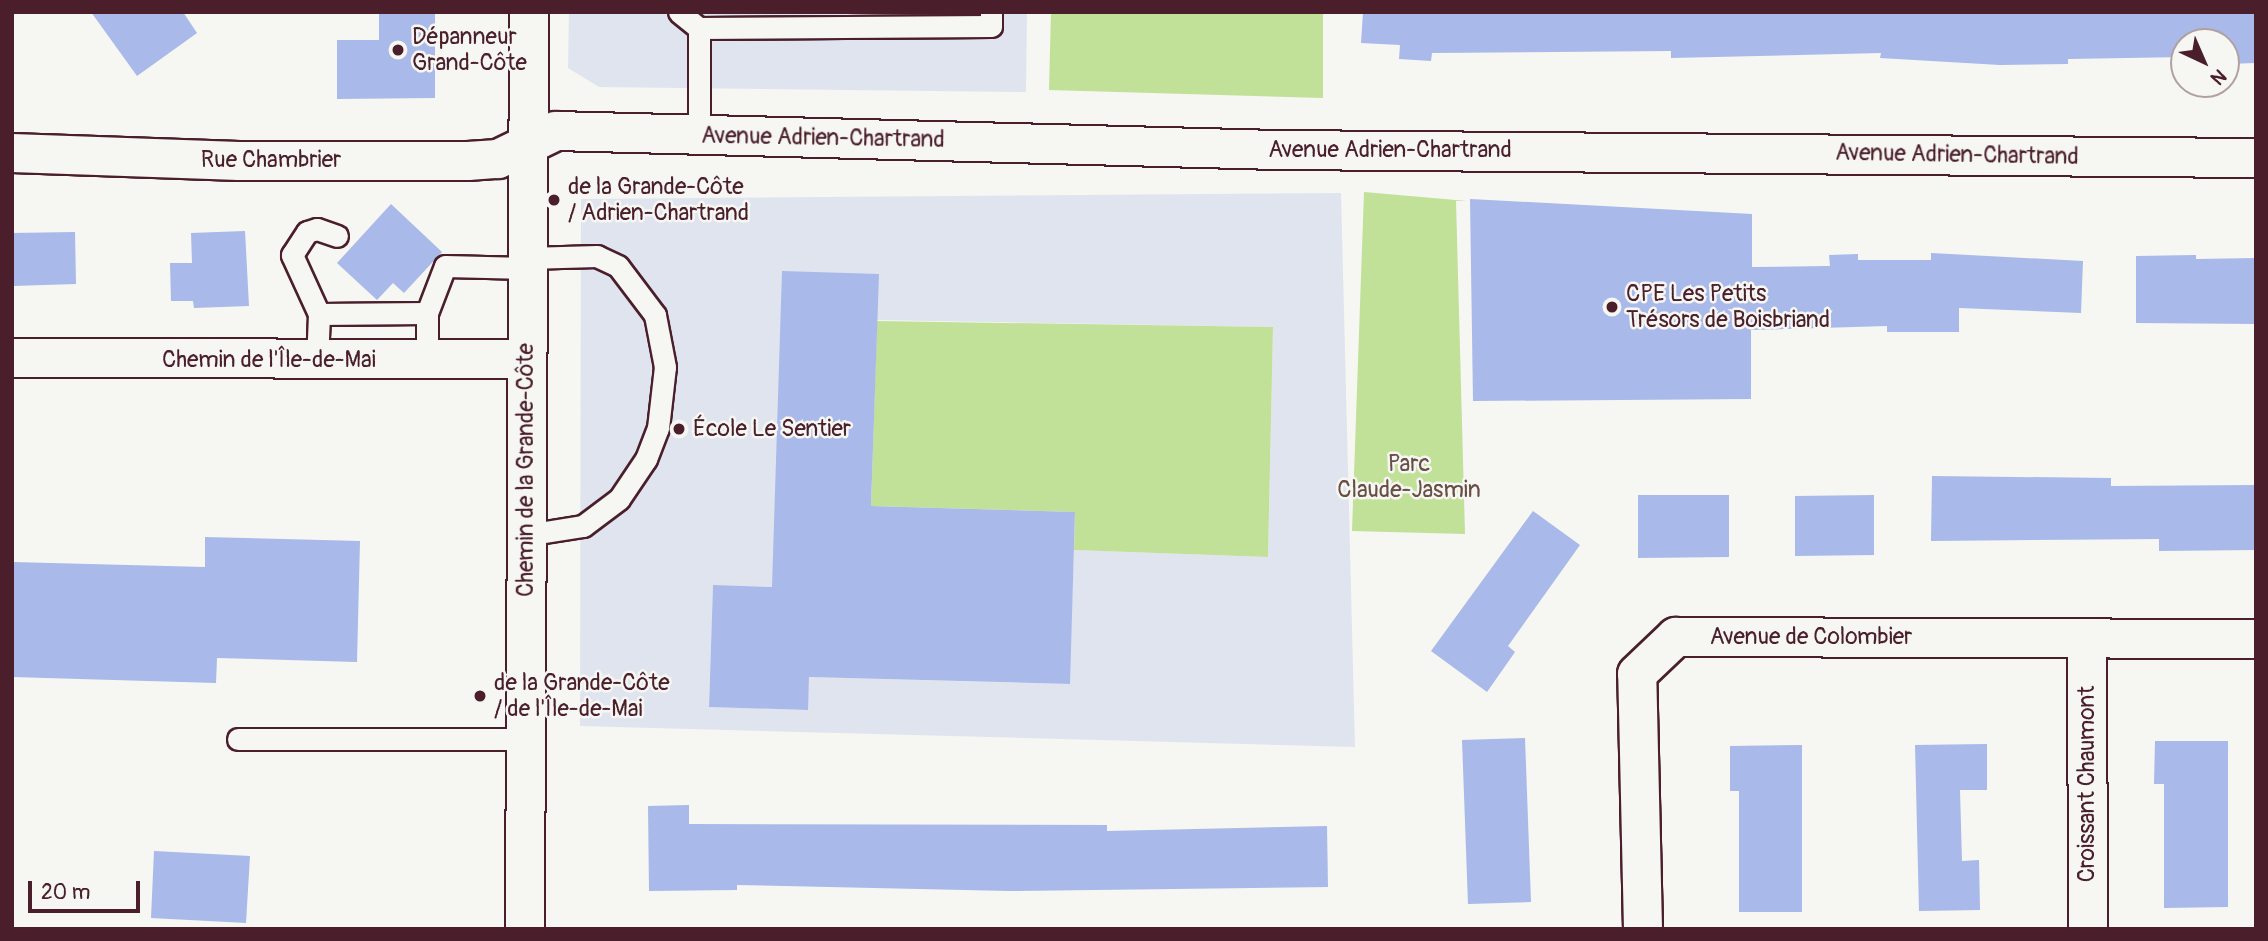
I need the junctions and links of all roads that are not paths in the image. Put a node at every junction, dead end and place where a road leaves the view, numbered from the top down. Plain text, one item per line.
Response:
1 (529, 12) edge
2 (679, 12) edge
3 (991, 12) edge
4 (699, 28) junction
5 (699, 135) junction
6 (527, 144) junction
7 (12, 153) edge
8 (2256, 158) edge
9 (337, 236) dead end
10 (527, 263) junction
11 (427, 313) junction
12 (319, 314) junction
13 (12, 358) edge
14 (526, 359) junction
15 (426, 360) junction
16 (317, 362) junction
17 (526, 535) junction
18 (2087, 638) junction
19 (2256, 639) edge
20 (238, 739) dead end
21 (525, 739) junction
22 (526, 929) edge
23 (1643, 929) edge
24 (2088, 929) edge

1 - 6 street, Chemin de la Grande-Côte
2 - 4 lane
3 - 4 lane
4 - 5 lane
5 - 6 street, Avenue Adrien-Chartrand
5 - 8 street, Avenue Adrien-Chartrand
6 - 7 street, Rue Chambrier
6 - 10 street, Chemin de la Grande-Côte
9 - 12 lane
10 - 11 lane
10 - 14 street, Chemin de la Grande-Côte
10 - 17 lane
11 - 12 lane
11 - 15 lane
12 - 16 lane
13 - 16 street, Chemin de l'Île-de-Mai
14 - 15 street, Chemin de l'Île-de-Mai
14 - 17 street, Chemin de la Grande-Côte
15 - 16 street, Chemin de l'Île-de-Mai
17 - 21 street, Chemin de la Grande-Côte
18 - 19 street, Avenue de Colombier
18 - 23 street, Avenue de Colombier
18 - 24 street, Croissant Chaumont
20 - 21 lane
21 - 22 street, Chemin de la Grande-Côte

